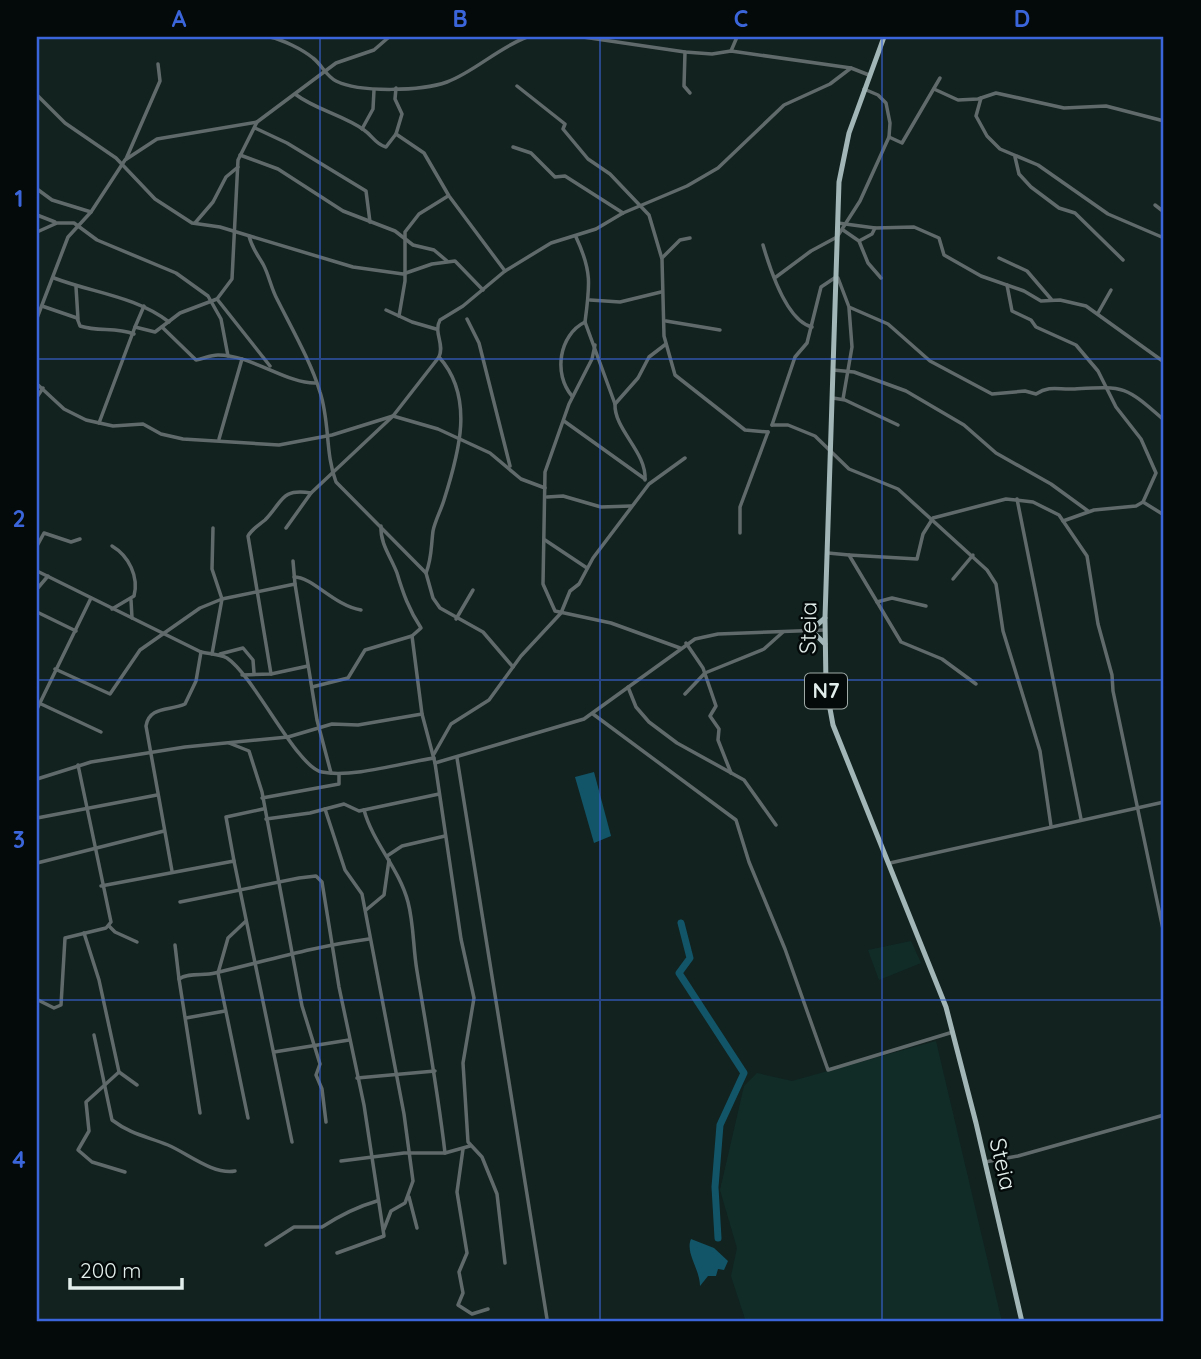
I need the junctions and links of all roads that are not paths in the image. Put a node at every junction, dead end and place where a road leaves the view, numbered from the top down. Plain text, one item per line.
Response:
1 (270, 37) edge
2 (389, 37) edge
3 (527, 37) edge
4 (583, 37) edge
5 (592, 37) edge
6 (737, 37) edge
7 (884, 37) edge
8 (731, 51) junction
9 (685, 52) junction
10 (158, 64) dead end
11 (851, 68) junction
12 (325, 72) junction
13 (869, 75) junction
14 (940, 78) dead end
15 (517, 86) dead end
16 (396, 87) junction
17 (864, 89) junction
18 (934, 89) junction
19 (374, 90) junction
20 (690, 93) dead end
21 (295, 94) junction
22 (37, 95) edge
23 (981, 98) junction
24 (1164, 121) edge
25 (257, 122) junction
26 (254, 128) junction
27 (362, 129) junction
28 (396, 134) junction
29 (889, 137) junction
30 (513, 147) dead end
31 (240, 155) junction
32 (1015, 157) junction
33 (123, 162) junction
34 (238, 167) junction
35 (37, 189) edge
36 (449, 196) junction
37 (1155, 205) dead end
38 (641, 206) junction
39 (91, 212) junction
40 (1164, 212) edge
41 (623, 213) junction
42 (37, 215) edge
43 (370, 222) junction
44 (57, 223) junction
45 (194, 223) junction
46 (838, 223) junction
47 (847, 223) junction
48 (78, 225) junction
49 (875, 228) junction
50 (843, 230) junction
51 (37, 232) edge
52 (236, 232) junction
53 (249, 236) junction
54 (576, 236) junction
55 (404, 237) junction
56 (837, 237) junction
57 (690, 238) dead end
58 (1164, 238) edge
59 (859, 241) junction
60 (763, 245) dead end
61 (999, 258) dead end
62 (662, 260) junction
63 (1123, 260) dead end
64 (448, 262) junction
65 (505, 271) junction
66 (404, 274) junction
67 (836, 274) junction
68 (776, 277) junction
69 (54, 278) junction
70 (881, 278) dead end
71 (1007, 285) junction
72 (76, 286) junction
73 (483, 290) junction
74 (1111, 290) dead end
75 (661, 292) junction
76 (217, 299) junction
77 (590, 300) junction
78 (1051, 300) junction
79 (211, 301) junction
80 (40, 306) edge
81 (144, 306) junction
82 (849, 307) junction
83 (386, 310) dead end
84 (1098, 313) junction
85 (399, 316) junction
86 (37, 318) edge
87 (78, 319) junction
88 (467, 319) dead end
89 (666, 321) junction
90 (169, 322) junction
91 (586, 322) junction
92 (135, 327) junction
93 (162, 327) junction
94 (812, 327) junction
95 (436, 329) junction
96 (720, 330) dead end
97 (134, 334) junction
98 (666, 344) junction
99 (594, 345) junction
100 (228, 356) junction
101 (439, 357) junction
102 (242, 359) junction
103 (1164, 362) edge
104 (271, 368) junction
105 (833, 370) junction
106 (847, 371) junction
107 (316, 383) junction
108 (37, 384) edge
109 (1104, 386) junction
110 (43, 388) junction
111 (572, 396) junction
112 (37, 397) edge
113 (833, 398) junction
114 (843, 399) junction
115 (615, 404) junction
116 (393, 416) junction
117 (1164, 420) edge
118 (564, 421) junction
119 (99, 423) junction
120 (772, 425) junction
121 (898, 425) dead end
122 (768, 432) junction
123 (328, 435) junction
124 (219, 439) junction
125 (459, 439) junction
126 (831, 450) junction
127 (685, 458) dead end
128 (510, 466) junction
129 (333, 472) junction
130 (645, 480) junction
131 (649, 484) junction
132 (545, 488) junction
133 (311, 493) junction
134 (546, 497) junction
135 (1017, 499) junction
136 (1143, 502) junction
137 (631, 506) junction
138 (1088, 511) junction
139 (1164, 515) edge
140 (932, 520) junction
141 (1063, 520) junction
142 (381, 526) junction
143 (213, 528) dead end
144 (286, 528) dead end
145 (740, 533) dead end
146 (80, 540) dead end
147 (545, 540) junction
148 (37, 546) edge
149 (112, 546) dead end
150 (828, 553) junction
151 (849, 555) junction
152 (973, 555) junction
153 (293, 562) dead end
154 (588, 568) junction
155 (37, 571) edge
156 (426, 573) junction
157 (48, 576) junction
158 (295, 577) junction
159 (953, 579) dead end
160 (295, 584) junction
161 (37, 589) edge
162 (473, 590) dead end
163 (256, 592) junction
164 (91, 598) junction
165 (222, 599) junction
166 (131, 600) junction
167 (877, 602) junction
168 (926, 606) dead end
169 (112, 609) junction
170 (361, 610) dead end
171 (37, 612) edge
172 (561, 612) junction
173 (825, 618) junction
174 (132, 619) junction
175 (456, 619) junction
176 (811, 630) junction
177 (825, 630) junction
178 (76, 631) junction
179 (783, 632) junction
180 (161, 633) junction
181 (412, 636) junction
182 (686, 643) junction
183 (825, 644) junction
184 (680, 648) junction
185 (201, 652) junction
186 (212, 654) junction
187 (218, 654) junction
188 (309, 666) junction
189 (513, 667) junction
190 (55, 669) junction
191 (254, 673) junction
192 (705, 673) junction
193 (271, 674) junction
194 (242, 675) junction
195 (976, 684) dead end
196 (312, 687) junction
197 (628, 687) junction
198 (685, 694) dead end
199 (39, 703) junction
200 (37, 709) edge
201 (422, 714) junction
202 (593, 715) junction
203 (320, 728) junction
204 (101, 732) dead end
205 (288, 737) junction
206 (229, 743) junction
207 (151, 752) junction
208 (457, 758) junction
209 (434, 759) junction
210 (78, 765) junction
211 (331, 773) junction
212 (338, 773) junction
213 (732, 775) junction
214 (37, 779) edge
215 (439, 794) junction
216 (157, 795) junction
217 (262, 798) junction
218 (1164, 802) edge
219 (1137, 807) junction
220 (86, 808) junction
221 (263, 809) junction
222 (326, 809) junction
223 (364, 810) junction
224 (37, 818) edge
225 (266, 819) junction
226 (1081, 819) junction
227 (776, 825) dead end
228 (1051, 826) junction
229 (164, 831) junction
230 (445, 836) junction
231 (95, 848) junction
232 (388, 858) junction
233 (234, 861) junction
234 (37, 863) edge
235 (888, 863) junction
236 (172, 871) junction
237 (280, 883) junction
238 (102, 886) junction
239 (240, 890) junction
240 (180, 902) dead end
241 (366, 910) junction
242 (246, 921) junction
243 (109, 926) junction
244 (84, 932) junction
245 (1164, 934) edge
246 (369, 939) junction
247 (137, 942) dead end
248 (175, 946) dead end
249 (331, 946) junction
250 (294, 953) junction
251 (254, 961) junction
252 (218, 972) junction
253 (179, 979) junction
254 (38, 1000) edge
255 (225, 1011) junction
256 (186, 1018) junction
257 (953, 1031) junction
258 (94, 1035) dead end
259 (349, 1040) junction
260 (312, 1045) junction
261 (274, 1052) junction
262 (435, 1071) junction
263 (119, 1072) junction
264 (396, 1075) junction
265 (356, 1078) junction
266 (104, 1083) junction
267 (137, 1085) dead end
268 (200, 1113) dead end
269 (1164, 1115) edge
270 (248, 1118) dead end
271 (326, 1122) dead end
272 (292, 1142) dead end
273 (470, 1146) junction
274 (463, 1149) junction
275 (410, 1153) junction
276 (445, 1153) junction
277 (371, 1157) junction
278 (341, 1161) dead end
279 (985, 1161) junction
280 (235, 1171) dead end
281 (125, 1172) dead end
282 (409, 1195) junction
283 (377, 1201) junction
284 (417, 1228) dead end
285 (383, 1231) junction
286 (266, 1245) dead end
287 (337, 1253) dead end
288 (505, 1263) dead end
289 (488, 1308) dead end
290 (547, 1319) dead end
291 (1021, 1322) edge

1 - 12 street
2 - 12 street
3 - 16 street
4 - 5 street
5 - 9 street
6 - 8 street
7 - 13 main road, Steia / N7
8 - 9 street
8 - 11 street
9 - 20 street
10 - 33 street
11 - 13 street
11 - 38 street
12 - 19 street
12 - 21 street
13 - 17 main road, Steia / N7
14 - 18 street
15 - 38 street
16 - 19 street
16 - 28 street
17 - 29 street
17 - 46 main road, Steia / N7
18 - 23 street
18 - 29 street
19 - 27 street
21 - 25 street
21 - 27 street
22 - 33 street
23 - 24 street
23 - 32 street
25 - 26 street
25 - 33 street
26 - 31 street
26 - 43 street
27 - 28 street
28 - 36 street
29 - 47 street
30 - 41 street
31 - 34 street
31 - 43 street
32 - 58 street
32 - 63 street
33 - 39 street
33 - 45 street
34 - 45 street
34 - 52 street
35 - 39 street
36 - 55 street
36 - 65 street
37 - 40 street
38 - 41 street
38 - 62 street
39 - 48 street
41 - 54 street
42 - 44 street
43 - 55 street
44 - 48 street
44 - 51 street
45 - 52 street
46 - 47 street
46 - 56 main road, Steia / N7
47 - 49 street
47 - 50 street
48 - 69 street
48 - 79 street
49 - 59 street
49 - 71 street
50 - 56 street
50 - 59 street
52 - 53 street
52 - 76 street
53 - 66 street
53 - 107 street
54 - 65 street
54 - 77 street
55 - 64 street
55 - 66 street
56 - 67 main road, Steia / N7
56 - 68 street
57 - 62 street
59 - 70 street
60 - 68 street
61 - 78 street
62 - 75 street
64 - 66 street
64 - 73 street
65 - 73 street
66 - 85 street
67 - 82 street
67 - 94 street
67 - 105 main road, Steia / N7
68 - 94 street
69 - 72 street
69 - 80 street
71 - 78 street
71 - 109 street
72 - 81 street
72 - 87 street
73 - 95 street
74 - 84 street
75 - 77 street
75 - 89 street
76 - 79 street
76 - 104 street
77 - 91 street
78 - 84 street
79 - 90 street
79 - 100 street
80 - 86 street
80 - 87 street
81 - 90 street
81 - 92 street
82 - 106 street
82 - 109 street
83 - 85 street
84 - 103 street
85 - 95 street
87 - 97 street
88 - 128 street
89 - 96 street
89 - 98 street
90 - 93 street
91 - 99 street
91 - 111 street
92 - 93 street
92 - 97 street
93 - 100 street
94 - 120 street
95 - 101 street
97 - 119 street
98 - 115 street
98 - 122 street
99 - 111 street
99 - 115 street
100 - 102 street
101 - 116 street
101 - 125 street
102 - 104 street
102 - 124 street
104 - 107 street
105 - 106 street
105 - 113 main road, Steia / N7
106 - 114 street
106 - 138 street
107 - 123 street
108 - 110 street
109 - 117 street
109 - 136 street
110 - 112 street
110 - 119 street
111 - 118 street
113 - 114 street
113 - 126 main road, Steia / N7
114 - 121 street
115 - 130 street
116 - 123 street
116 - 125 street
116 - 129 street
118 - 130 street
118 - 132 street
119 - 124 street
120 - 122 street
120 - 126 street
122 - 145 street
123 - 124 street
123 - 129 street
125 - 128 street
125 - 156 street
126 - 140 street
126 - 150 main road, Steia / N7
127 - 131 street
128 - 132 street
129 - 133 street
129 - 142 street
130 - 131 street
131 - 137 street
132 - 134 street
133 - 144 street
133 - 163 street
134 - 137 street
134 - 147 street
135 - 140 street
135 - 141 street
135 - 226 street
136 - 138 street
136 - 139 street
137 - 154 street
138 - 141 street
140 - 151 street
140 - 152 street
141 - 219 street
142 - 156 street
142 - 181 street
143 - 165 street
146 - 148 street
147 - 154 street
147 - 172 street
149 - 166 street
150 - 151 street
150 - 173 main road, Steia / N7
151 - 167 street
152 - 159 street
152 - 228 street
153 - 158 street
154 - 172 street
155 - 157 street
156 - 175 street
157 - 161 street
157 - 164 street
158 - 160 street
158 - 170 street
160 - 163 street
160 - 188 street
162 - 175 street
163 - 165 street
163 - 193 street
164 - 169 street
164 - 178 street
165 - 180 street
165 - 186 street
166 - 169 street
166 - 174 street
167 - 168 street
167 - 195 street
169 - 174 street
171 - 178 street
172 - 184 street
172 - 189 street
173 - 176 main road
173 - 177 main road, Steia / N7
174 - 180 street
175 - 189 street
176 - 177 street
176 - 179 street
176 - 183 main road
177 - 183 main road, Steia / N7
178 - 190 street
179 - 182 street
179 - 192 street
180 - 185 street
180 - 190 street
181 - 196 street
181 - 201 street
182 - 184 street
182 - 192 street
183 - 235 main road, Steia / N7
184 - 197 street
185 - 186 street
185 - 207 street
186 - 187 street
187 - 191 street
187 - 194 street
188 - 193 street
188 - 196 street
189 - 209 street
190 - 199 street
191 - 193 street
191 - 194 street
192 - 198 street
192 - 213 street
194 - 205 street
196 - 203 street
197 - 202 street
197 - 213 street
199 - 200 street
199 - 204 street
201 - 203 street
201 - 209 street
202 - 208 street
202 - 257 street
203 - 205 street
203 - 211 street
205 - 206 street
205 - 211 street
206 - 207 street
206 - 217 street
207 - 210 street
207 - 216 street
208 - 209 street
208 - 290 street
209 - 212 street
209 - 215 street
210 - 214 street
210 - 220 street
211 - 212 street
212 - 217 street
213 - 227 street
215 - 223 street
215 - 230 street
216 - 220 street
216 - 229 street
217 - 221 street
218 - 219 street
219 - 226 street
219 - 245 street
220 - 224 street
220 - 231 street
221 - 225 street
221 - 233 street
222 - 223 street
222 - 225 street
222 - 241 street
223 - 232 street
225 - 237 street
226 - 228 street
228 - 235 street
229 - 231 street
229 - 236 street
230 - 232 street
230 - 273 street
231 - 234 street
231 - 238 street
232 - 241 street
232 - 262 street
233 - 236 street
233 - 239 street
235 - 257 main road, Steia / N7
236 - 238 street
237 - 239 street
237 - 249 street
237 - 250 street
238 - 243 street
239 - 240 street
239 - 242 street
241 - 246 street
242 - 251 street
242 - 252 street
243 - 244 street
243 - 247 street
244 - 254 street
244 - 263 street
246 - 249 street
246 - 264 street
248 - 253 street
249 - 250 street
249 - 259 street
250 - 251 street
250 - 260 street
251 - 252 street
251 - 261 street
252 - 253 street
252 - 255 street
253 - 256 street
255 - 256 street
255 - 270 street
256 - 268 street
257 - 279 main road, Steia / N7
258 - 266 street
259 - 260 street
259 - 265 street
260 - 261 street
260 - 271 street
261 - 272 street
262 - 264 street
262 - 276 street
263 - 266 street
263 - 267 street
264 - 265 street
264 - 275 street
265 - 277 street
266 - 280 street
266 - 281 street
269 - 279 street
273 - 274 street
273 - 288 street
274 - 276 street
274 - 289 street
275 - 276 street
275 - 277 street
275 - 282 street
277 - 278 street
277 - 283 street
279 - 291 main road, Steia / N7
282 - 284 street
282 - 285 street
283 - 285 street
283 - 286 street
285 - 287 street

